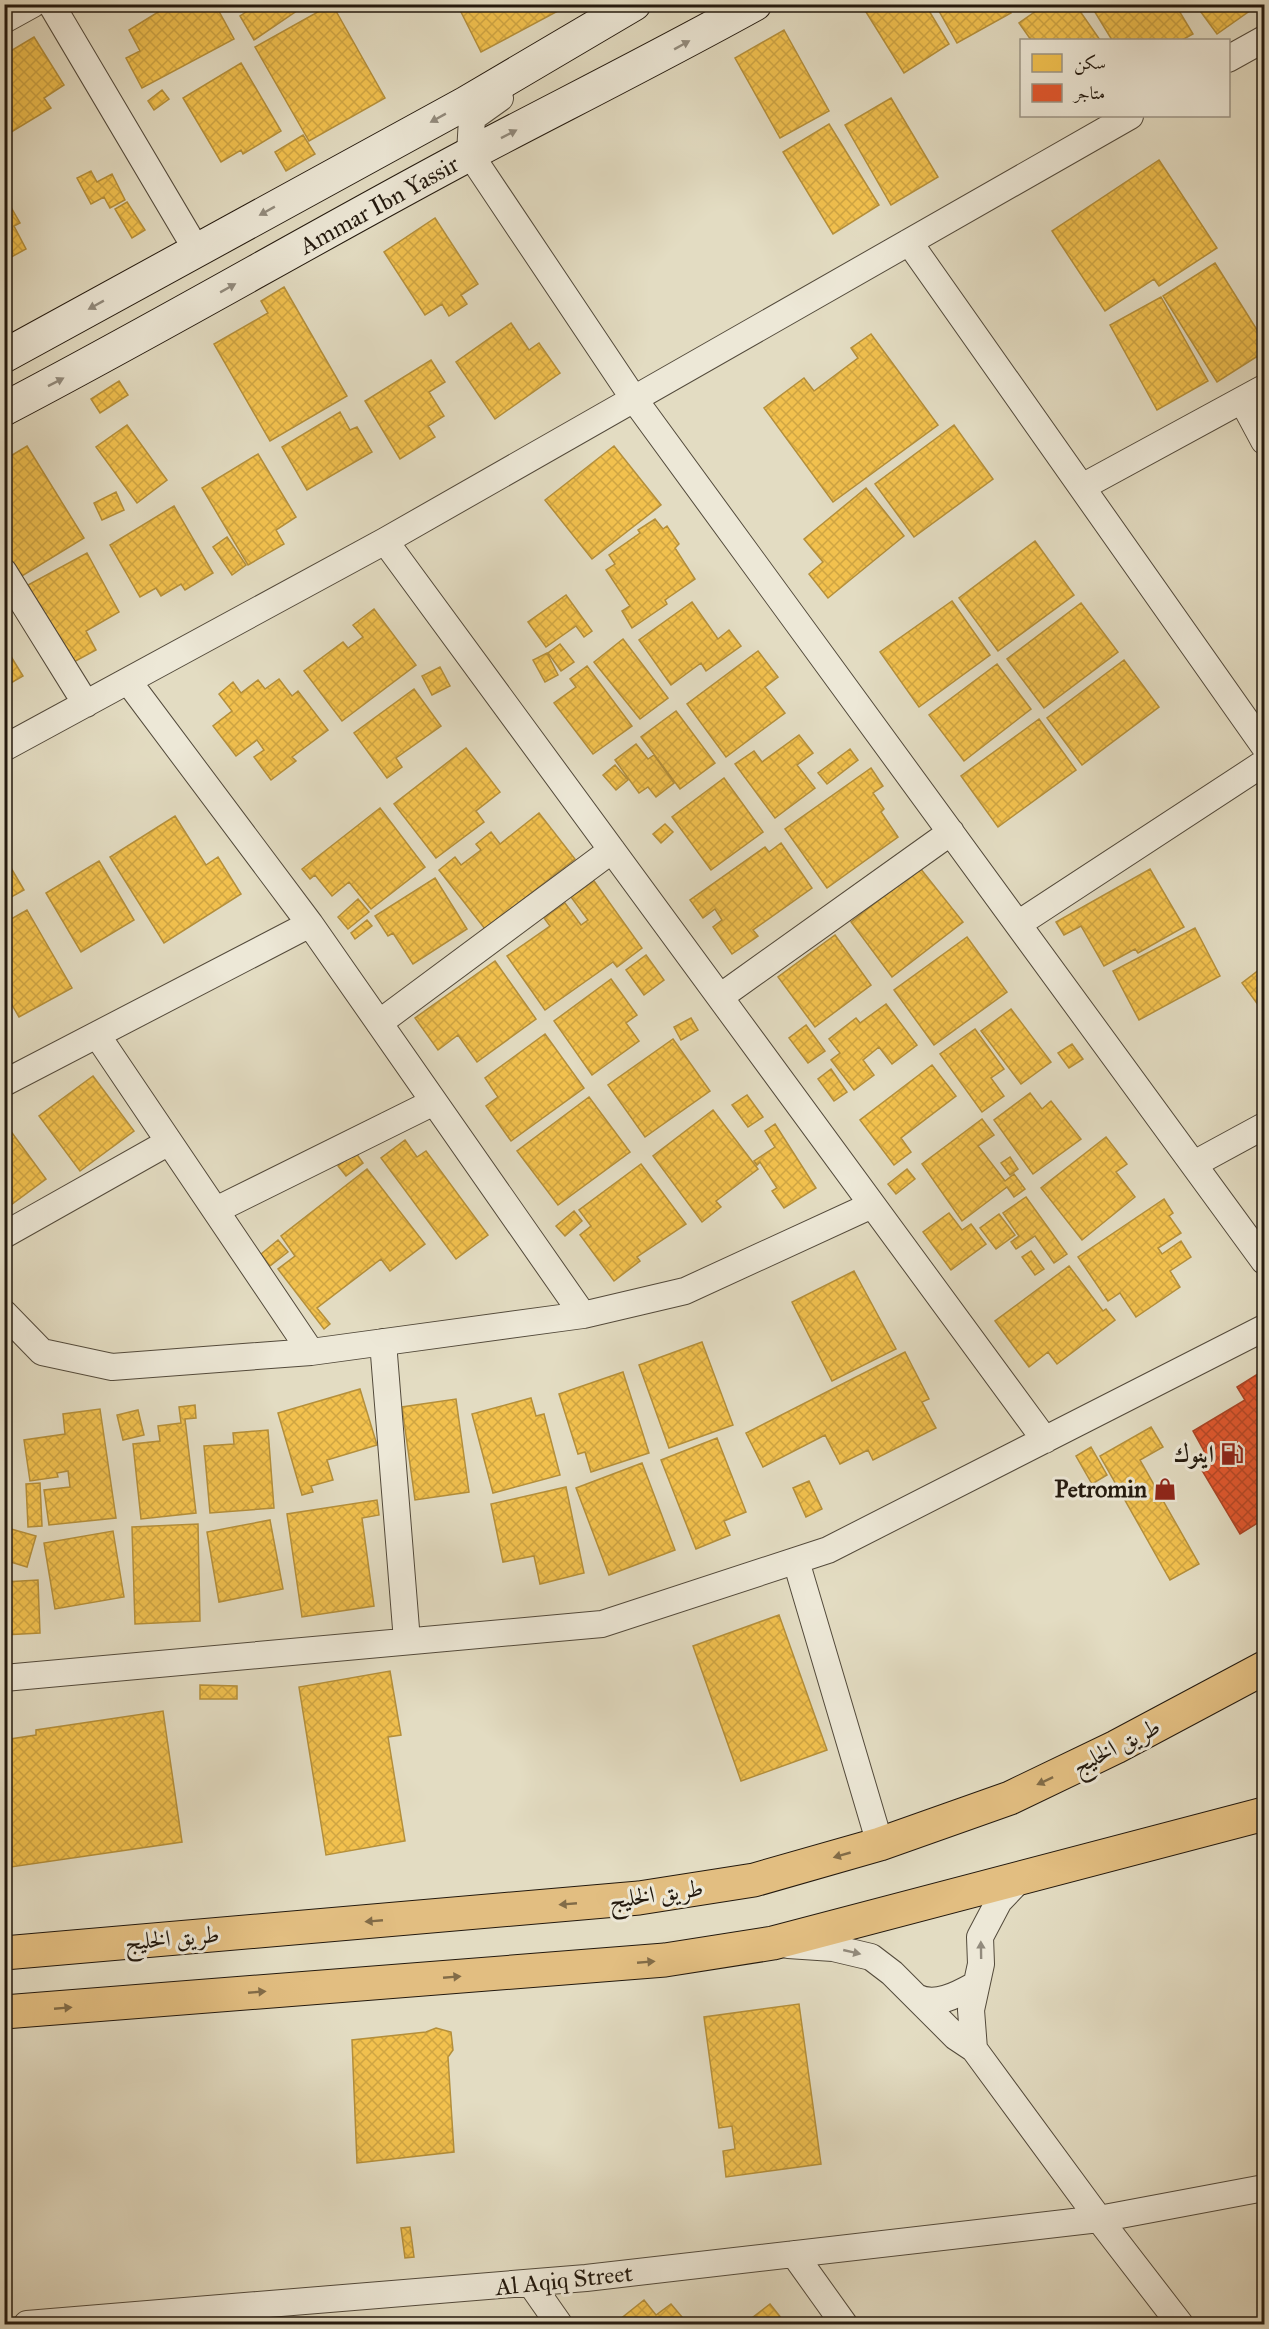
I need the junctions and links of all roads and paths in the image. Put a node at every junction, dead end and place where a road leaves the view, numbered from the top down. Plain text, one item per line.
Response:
1 (33, 4) edge
2 (51, 4) edge
3 (755, 4) edge
4 (625, 10) edge
5 (4, 20) edge
6 (1264, 39) edge
7 (1230, 58) edge
8 (1128, 117) edge
9 (470, 154) junction
10 (909, 242) junction
11 (196, 249) junction
12 (4, 356) edge
13 (1264, 388) edge
14 (634, 399) junction
15 (1242, 400) junction
16 (4, 409) edge
17 (1264, 441) edge
18 (1082, 487) junction
19 (385, 542) junction
20 (4, 572) edge
21 (128, 681) junction
22 (86, 704) junction
23 (1264, 746) edge
24 (4, 748) edge
25 (1264, 763) edge
26 (951, 832) junction
27 (612, 850) junction
28 (310, 924) junction
29 (1018, 924) junction
30 (720, 997) junction
31 (379, 1023) junction
32 (97, 1035) junction
33 (4, 1083) edge
34 (435, 1102) junction
35 (1264, 1126) edge
36 (169, 1142) junction
37 (1194, 1164) junction
38 (872, 1205) junction
39 (216, 1210) junction
40 (4, 1235) edge
41 (1264, 1261) edge
42 (4, 1313) edge
43 (583, 1315) junction
44 (1264, 1328) edge
45 (383, 1342) junction
46 (311, 1352) junction
47 (1044, 1440) junction
48 (796, 1561) junction
49 (407, 1641) junction
50 (1264, 1668) edge
51 (4, 1678) edge
52 (1264, 1691) edge
53 (1116, 1747) junction
54 (1264, 1806) edge
55 (1264, 1814) edge
56 (1185, 1835) junction
57 (880, 1844) junction
58 (1022, 1878) junction
59 (773, 1943) junction
60 (4, 1953) edge
61 (975, 1985) junction
62 (915, 1997) junction
63 (4, 2012) edge
64 (974, 2049) junction
65 (1264, 2188) edge
66 (1099, 2219) junction
67 (794, 2254) junction
68 (531, 2284) junction
69 (27, 2325) edge
70 (559, 2325) edge
71 (844, 2325) edge
72 (1180, 2325) edge

1 - 5 street
2 - 11 street
9 -> 3 street, Ammar Ibn Yassir
4 - 9 street
4 -> 11 street, Ammar Ibn Yassir
6 - 7 street
8 - 10 street
9 - 14 street
16 -> 9 street, Ammar Ibn Yassir
10 - 14 street
10 - 18 street
11 -> 12 street, Ammar Ibn Yassir
13 - 15 street
14 - 19 street
14 - 26 street
15 - 17 street
15 - 18 street
18 - 23 street
19 - 21 street
19 - 27 street
20 - 22 street
21 - 22 street
21 - 28 street
22 - 24 street
25 - 29 street
26 - 29 street
26 - 30 street
27 - 30 street
27 - 31 street
28 - 31 street
28 - 32 street
29 - 37 street
30 - 38 street
31 - 34 street
32 - 33 street
32 - 36 street
34 - 39 street
34 - 43 street
35 - 37 street
36 - 39 street
36 - 40 street
37 - 41 street
38 - 43 street
38 - 47 street
39 - 46 street
42 - 46 street
43 - 45 street
44 - 47 street
45 - 46 street
45 - 49 street
47 - 48 street
48 - 49 street
48 - 57 street
49 - 51 street
50 - 53 main road, طريق الخليج
52 - 53 main road
53 -> 57 main road, طريق الخليج
54 - 56 main road
55 - 56 main road
56 - 58 main road
57 -> 60 main road, طريق الخليج
58 - 59 main road
61 -> 58 street
59 -> 62 street
63 -> 59 main road
61 - 62 street
61 - 64 street
62 - 64 street
64 - 66 street
65 - 66 street, Al Aqiq Street
66 - 67 street, Al Aqiq Street
66 - 72 street
67 - 68 street, Al Aqiq Street
67 - 71 street
68 - 69 street, Al Aqiq Street
68 - 70 street

